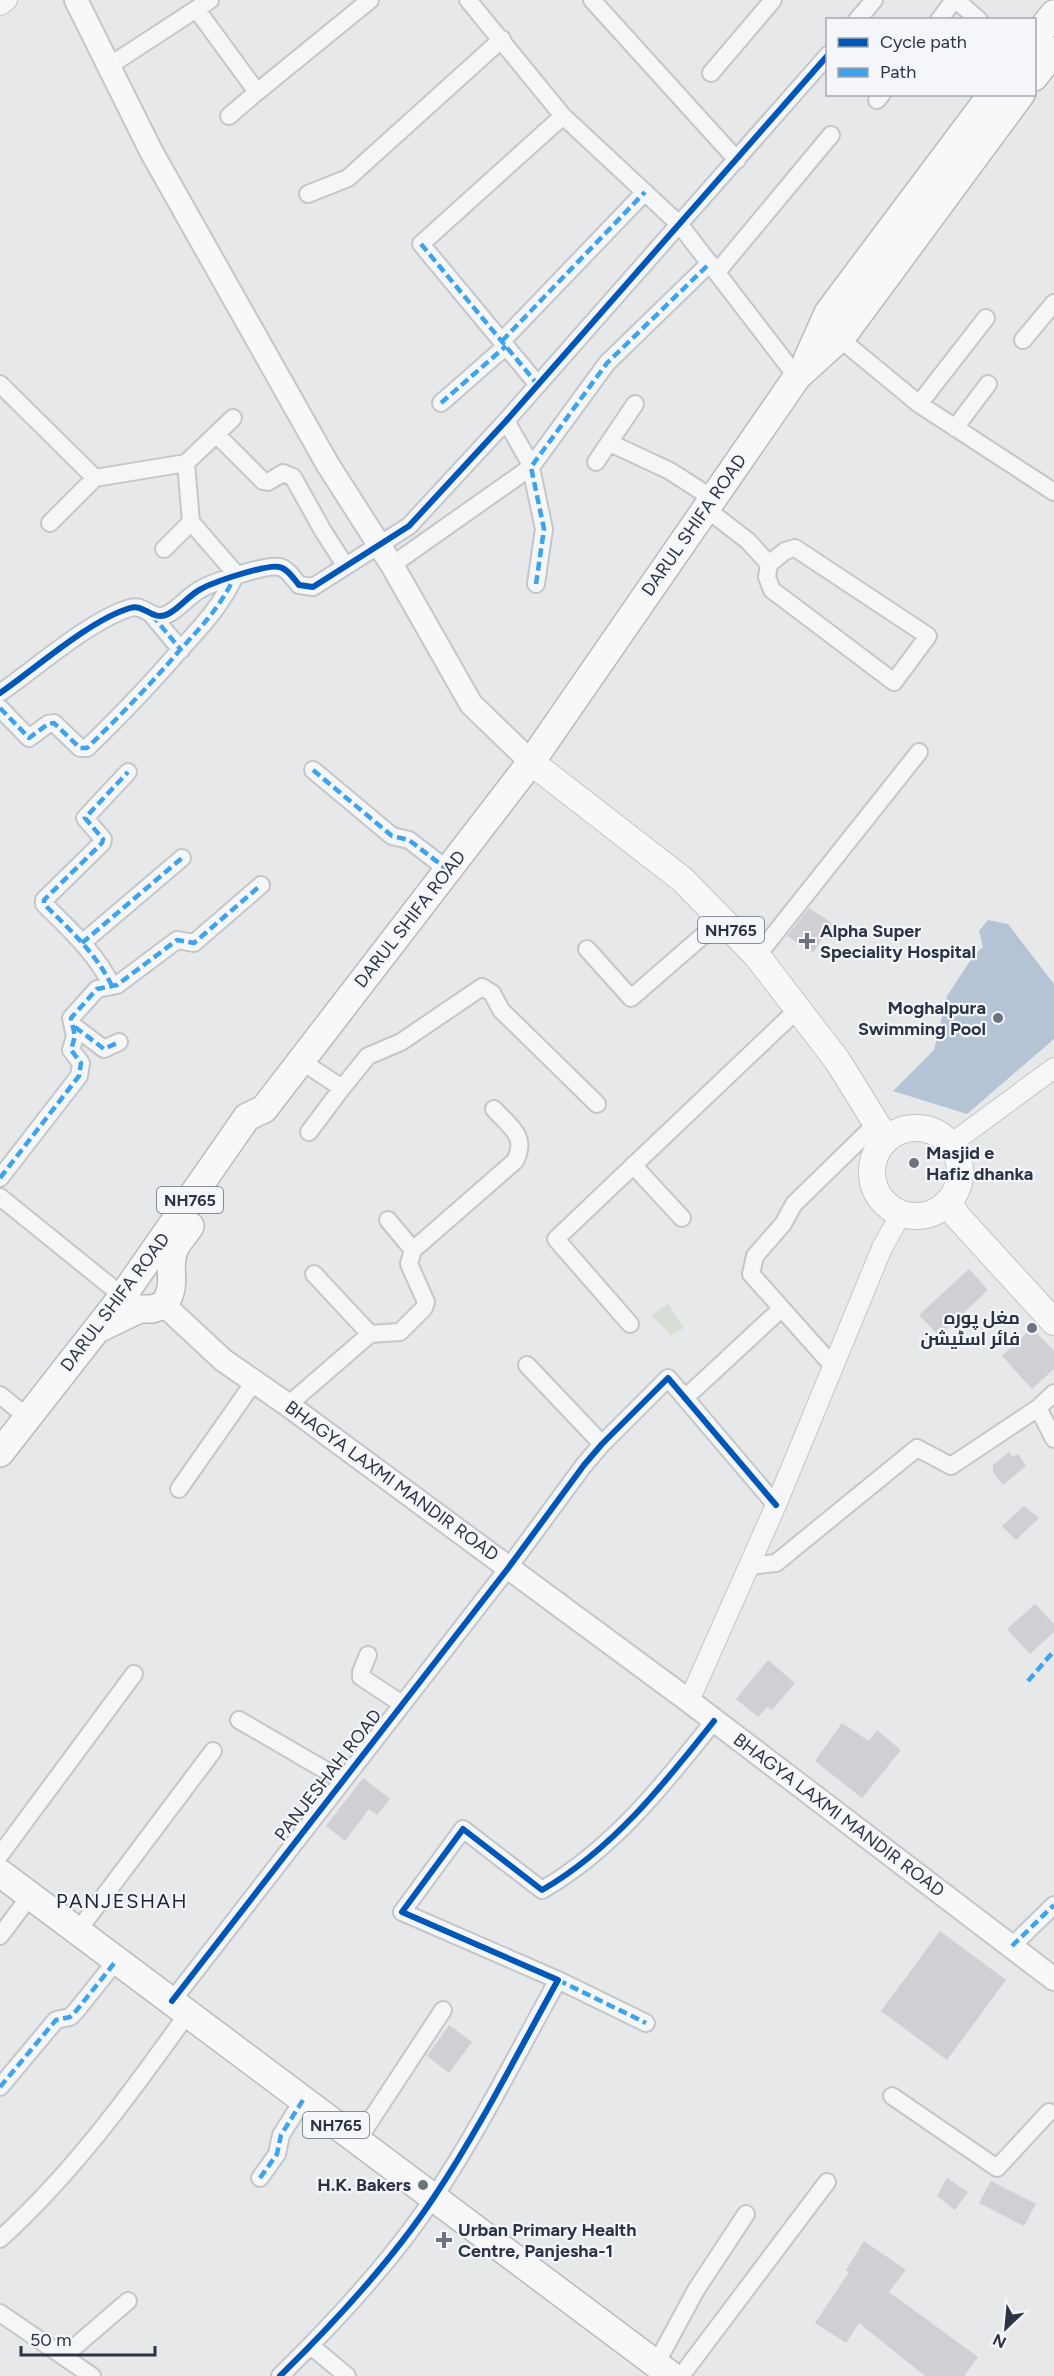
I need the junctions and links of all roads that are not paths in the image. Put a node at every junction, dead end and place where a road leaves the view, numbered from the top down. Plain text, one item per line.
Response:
1 (7, 0) edge
2 (75, 0) edge
3 (370, 0) edge
4 (468, 0) edge
5 (592, 0) edge
6 (773, 0) edge
7 (874, 0) edge
8 (955, 0) edge
9 (0, 4) edge
10 (204, 5) edge
11 (1054, 14) edge
12 (859, 18) edge
13 (941, 18) edge
14 (977, 18) edge
15 (1036, 38) edge
16 (502, 39) junction
17 (826, 56) edge
18 (109, 66) junction
19 (711, 73) dead end
20 (257, 92) junction
21 (991, 96) edge
22 (1019, 96) edge
23 (229, 116) dead end
24 (563, 116) junction
25 (831, 135) dead end
26 (737, 160) junction
27 (645, 192) junction
28 (308, 194) dead end
29 (680, 225) junction
30 (713, 268) junction
31 (871, 276) junction
32 (1054, 303) edge
33 (986, 318) dead end
34 (839, 338) junction
35 (1023, 340) dead end
36 (504, 344) junction
37 (800, 373) junction
38 (0, 384) edge
39 (988, 384) dead end
40 (538, 385) junction
41 (441, 404) dead end
42 (635, 404) dead end
43 (919, 404) junction
44 (233, 418) dead end
45 (506, 421) junction
46 (955, 428) junction
47 (216, 434) junction
48 (610, 443) junction
49 (596, 462) dead end
50 (186, 463) junction
51 (531, 467) junction
52 (95, 478) junction
53 (1054, 492) edge
54 (713, 504) junction
55 (191, 522) junction
56 (50, 524) dead end
57 (380, 544) junction
58 (164, 549) dead end
59 (769, 564) junction
60 (345, 565) junction
61 (392, 565) junction
62 (236, 574) junction
63 (536, 584) dead end
64 (152, 615) junction
65 (181, 650) junction
66 (0, 693) edge
67 (0, 708) edge
68 (919, 752) dead end
69 (531, 762) junction
70 (313, 770) dead end
71 (128, 772) dead end
72 (182, 858) dead end
73 (448, 870) junction
74 (261, 885) dead end
75 (721, 920) junction
76 (82, 943) junction
77 (587, 949) dead end
78 (757, 956) junction
79 (112, 986) junction
80 (798, 1009) junction
81 (75, 1028) junction
82 (118, 1042) dead end
83 (301, 1061) junction
84 (1054, 1068) edge
85 (342, 1088) junction
86 (597, 1104) dead end
87 (264, 1109) junction
88 (494, 1109) dead end
89 (882, 1131) junction
90 (309, 1132) dead end
91 (951, 1144) junction
92 (633, 1166) junction
93 (0, 1178) edge
94 (0, 1197) edge
95 (949, 1202) junction
96 (901, 1214) junction
97 (682, 1218) dead end
98 (388, 1220) dead end
99 (413, 1251) junction
100 (314, 1274) dead end
101 (142, 1304) junction
102 (781, 1309) junction
103 (1054, 1322) edge
104 (630, 1324) dead end
105 (370, 1334) junction
106 (527, 1365) dead end
107 (833, 1366) junction
108 (254, 1382) junction
109 (1054, 1393) edge
110 (0, 1395) edge
111 (685, 1398) junction
112 (288, 1405) junction
113 (1038, 1408) junction
114 (27, 1417) junction
115 (1054, 1439) edge
116 (602, 1444) junction
117 (0, 1453) edge
118 (179, 1489) dead end
119 (776, 1505) junction
120 (749, 1566) junction
121 (509, 1567) junction
122 (368, 1655) dead end
123 (134, 1674) dead end
124 (689, 1701) junction
125 (402, 1704) junction
126 (239, 1720) dead end
127 (714, 1721) junction
128 (213, 1751) dead end
129 (342, 1780) junction
130 (0, 1856) edge
131 (0, 1873) edge
132 (30, 1896) junction
133 (1054, 1905) edge
134 (77, 1932) junction
135 (0, 1936) edge
136 (1012, 1946) junction
137 (116, 1961) junction
138 (1054, 1978) edge
139 (558, 1980) junction
140 (180, 2007) junction
141 (443, 2010) dead end
142 (646, 2023) dead end
143 (0, 2087) edge
144 (892, 2096) dead end
145 (303, 2100) junction
146 (1052, 2110) edge
147 (357, 2140) junction
148 (260, 2178) dead end
149 (827, 2182) dead end
150 (434, 2198) junction
151 (746, 2214) dead end
152 (0, 2239) edge
153 (128, 2301) dead end
154 (0, 2313) edge
155 (311, 2346) junction
156 (64, 2356) junction
157 (664, 2370) edge
158 (92, 2376) edge
159 (280, 2376) edge
160 (347, 2376) edge
161 (681, 2376) edge

1 - 9 street
2 - 18 main road
3 - 20 street
4 - 16 street
5 - 26 street
6 - 19 street
7 - 12 street
8 - 13 street
8 - 14 street
10 - 18 street
10 - 20 street
11 - 15 highway
16 - 24 street
16 - 28 street
17 - 26 street
18 - 57 main road
20 - 23 street
21 - 31 highway, DARUL SHIFA ROAD
22 - 31 highway, DARUL SHIFA ROAD
24 - 27 street
24 - 36 street
25 - 30 street
26 - 29 street
27 - 29 street
27 - 36 street
29 - 30 street
29 - 40 street
30 - 37 street
30 - 51 street
31 - 34 highway, DARUL SHIFA ROAD
31 - 37 highway, DARUL SHIFA ROAD
32 - 35 street
33 - 43 street
34 - 37 highway, DARUL SHIFA ROAD
34 - 43 street
36 - 40 street
36 - 41 street
37 - 54 highway, DARUL SHIFA ROAD
38 - 52 street
39 - 46 street
40 - 45 street
42 - 48 street
43 - 46 street
44 - 47 street
45 - 51 street
45 - 57 street
46 - 53 street
47 - 50 street
47 - 60 street
48 - 49 street
48 - 54 street
50 - 52 street
50 - 55 street
51 - 61 street
51 - 63 street
52 - 56 street
54 - 59 street
54 - 69 highway, DARUL SHIFA ROAD
55 - 58 street
55 - 62 street
57 - 60 street
57 - 61 main road
59 - 59 street
60 - 62 street
61 - 69 main road
62 - 64 street
62 - 65 street
64 - 65 street
64 - 66 street
65 - 67 street
68 - 78 street
69 - 73 highway, DARUL SHIFA ROAD / NH765
69 - 75 main road, NH765
70 - 73 street
71 - 76 street
72 - 76 street
73 - 83 highway, DARUL SHIFA ROAD / NH765
74 - 79 street
75 - 77 street
75 - 78 main road, NH765
76 - 79 street
78 - 80 main road, NH765
79 - 81 street
80 - 89 main road, NH765
80 - 92 street
81 - 82 street
81 - 93 street
83 - 85 street
83 - 87 highway, DARUL SHIFA ROAD / NH765
84 - 91 street
85 - 86 street
85 - 90 street
87 - 101 highway, DARUL SHIFA ROAD / NH765
87 - 101 highway, NH765
88 - 99 street
89 - 91 main road
89 - 96 main road
89 - 102 street
91 - 95 main road
92 - 97 street
92 - 104 street
94 - 101 street
95 - 96 main road
95 - 103 main road
96 - 107 street
98 - 99 street
99 - 105 street
100 - 105 street
101 - 108 main road, BHAGYA LAXMI MANDIR ROAD
101 - 114 highway, DARUL SHIFA ROAD / NH765
102 - 107 street
102 - 111 street
105 - 112 street
106 - 116 street
107 - 119 street
108 - 112 main road, BHAGYA LAXMI MANDIR ROAD
108 - 118 street
109 - 113 street
110 - 114 street
111 - 116 street, PANJESHAH ROAD
111 - 119 street
112 - 121 main road, BHAGYA LAXMI MANDIR ROAD
113 - 115 street
113 - 120 street
114 - 117 highway, DARUL SHIFA ROAD / NH765
116 - 121 street, PANJESHAH ROAD
119 - 120 street
120 - 124 street
121 - 124 main road, BHAGYA LAXMI MANDIR ROAD
121 - 125 street, PANJESHAH ROAD
122 - 125 street
123 - 130 street
124 - 127 main road, BHAGYA LAXMI MANDIR ROAD
125 - 129 street, PANJESHAH ROAD
126 - 129 street
127 - 136 main road, BHAGYA LAXMI MANDIR ROAD
127 - 139 street
128 - 134 street
129 - 140 street, PANJESHAH ROAD
131 - 132 highway, NH765
132 - 134 highway, NH765
132 - 135 street
133 - 136 street
134 - 137 highway, NH765
136 - 138 main road, BHAGYA LAXMI MANDIR ROAD
137 - 140 highway, NH765
137 - 143 street
139 - 142 street
139 - 150 street
140 - 145 highway, NH765
140 - 152 street, PANJESHAH ROAD
141 - 147 street
144 - 146 street
145 - 147 highway, NH765
145 - 148 street
147 - 150 highway, NH765
149 - 161 street
150 - 155 street
150 - 157 highway, NH765
151 - 157 street
153 - 156 street
154 - 156 street
155 - 159 street
155 - 160 street
156 - 158 street

